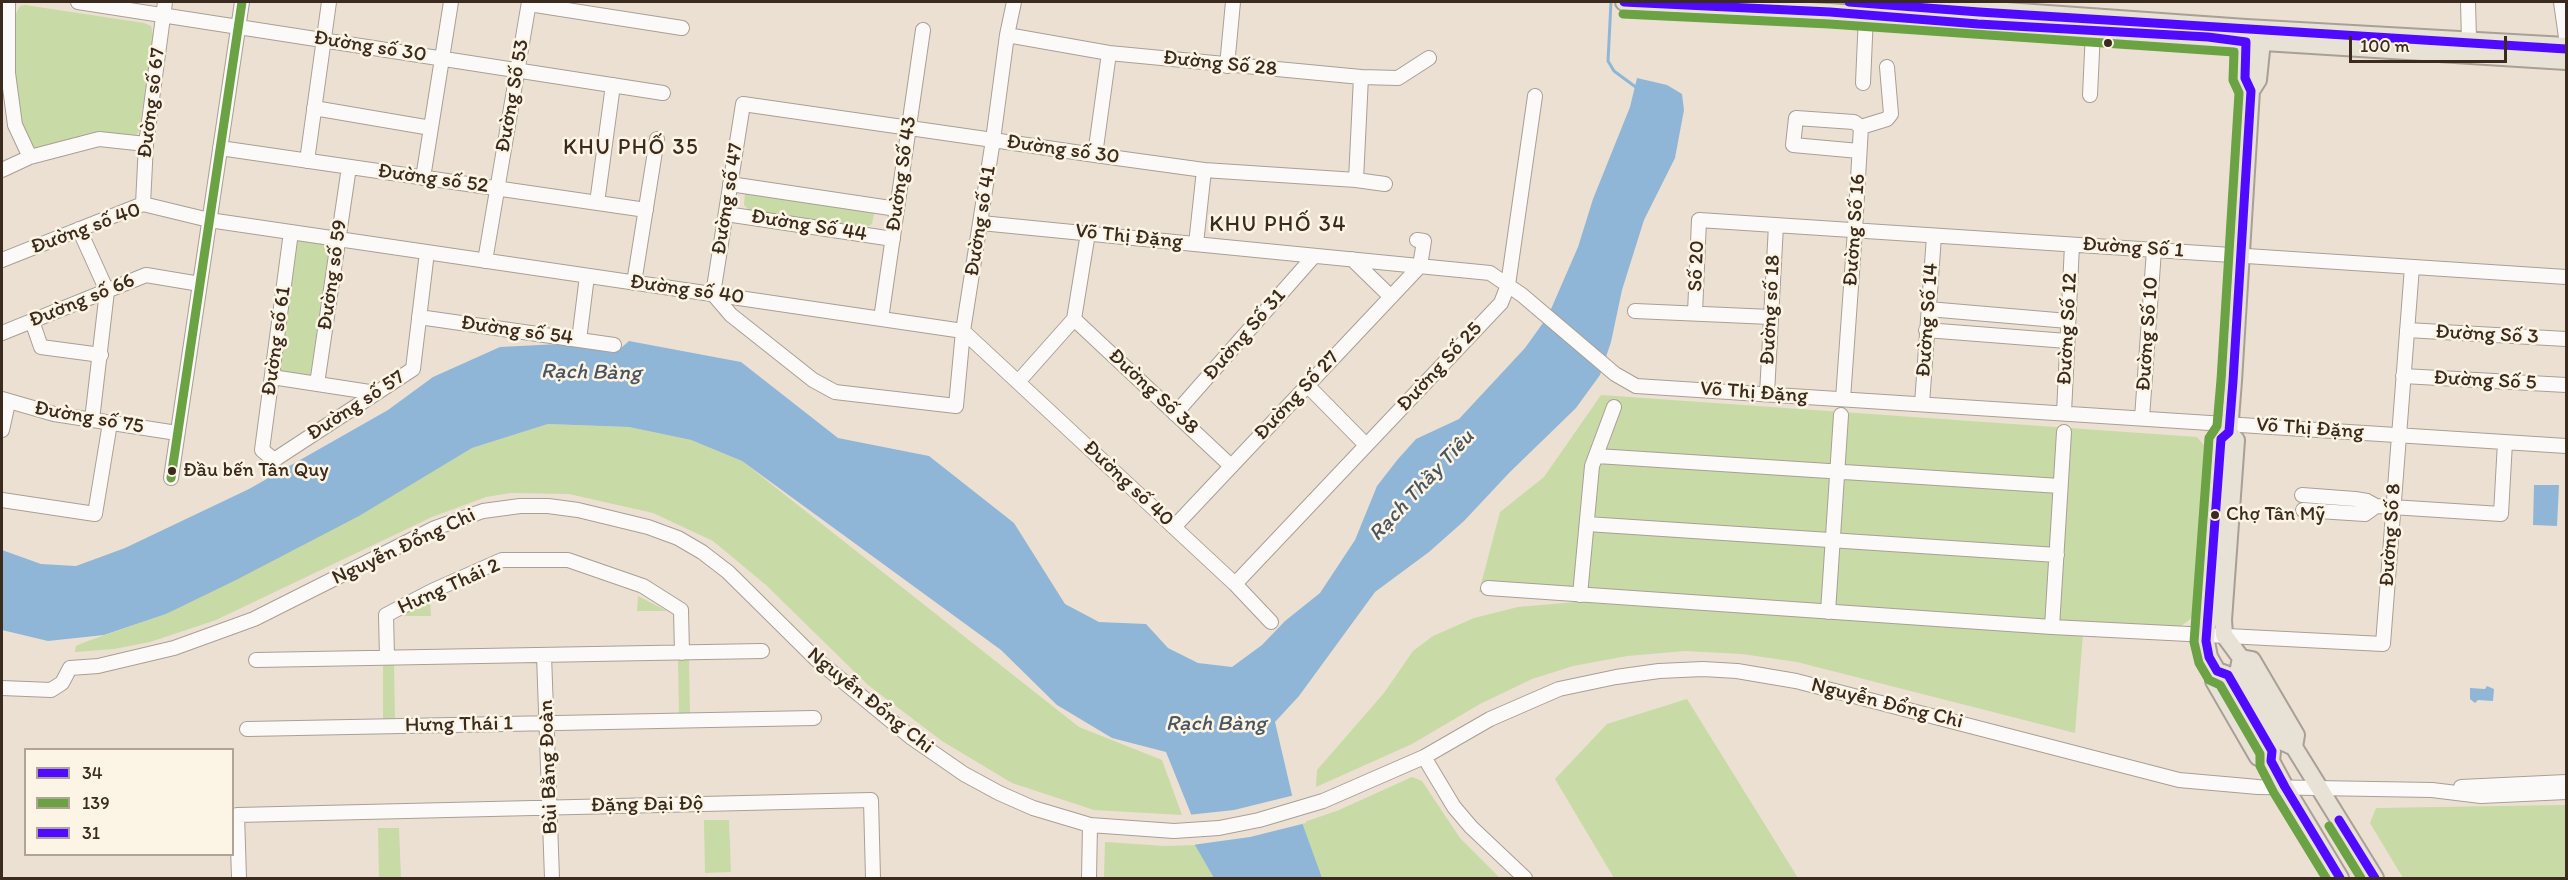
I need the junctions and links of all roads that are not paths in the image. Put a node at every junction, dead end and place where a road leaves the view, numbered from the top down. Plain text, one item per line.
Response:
1 (8, 2) edge
2 (78, 2) edge
3 (242, 2) edge
4 (329, 2) edge
5 (451, 2) edge
6 (1014, 2) edge
7 (1233, 2) edge
8 (1625, 2) edge
9 (1879, 2) edge
10 (2468, 2) edge
11 (2561, 2) edge
12 (529, 3) edge
13 (1839, 7) edge
14 (164, 8) edge
15 (1866, 15) junction
16 (238, 26) junction
17 (682, 28) dead end
18 (923, 30) dead end
19 (2093, 31) junction
20 (2208, 31) junction
21 (1007, 35) junction
22 (2254, 35) junction
23 (2566, 38) edge
24 (324, 39) junction
25 (2469, 40) junction
26 (2566, 46) edge
27 (1109, 53) junction
28 (1429, 58) dead end
29 (442, 59) junction
30 (2566, 61) edge
31 (1227, 66) junction
32 (1887, 67) dead end
33 (517, 71) junction
34 (1361, 77) junction
35 (1863, 83) dead end
36 (613, 85) junction
37 (663, 93) dead end
38 (2090, 95) dead end
39 (1535, 96) dead end
40 (743, 104) joint
41 (314, 108) junction
42 (1861, 127) junction
43 (431, 128) junction
44 (909, 128) junction
45 (657, 139) dead end
46 (993, 140) junction
47 (146, 144) junction
48 (220, 148) junction
49 (1859, 151) junction
50 (1095, 155) junction
51 (30, 157) junction
52 (307, 161) junction
53 (349, 167) junction
54 (2, 170) edge
55 (1204, 170) junction
56 (423, 177) junction
57 (1356, 180) junction
58 (730, 184) junction
59 (1385, 184) dead end
60 (497, 188) junction
61 (597, 202) junction
62 (142, 204) junction
63 (897, 209) junction
64 (646, 210) junction
65 (726, 214) junction
66 (209, 220) junction
67 (1700, 220) joint
68 (981, 223) junction
69 (1776, 225) junction
70 (79, 229) junction
71 (1855, 230) junction
72 (291, 232) junction
73 (1088, 233) junction
74 (1934, 236) junction
75 (338, 239) junction
76 (892, 239) junction
77 (1417, 240) dead end
78 (1196, 244) junction
79 (2072, 244) junction
80 (2154, 250) junction
81 (427, 252) junction
82 (2241, 255) junction
83 (1314, 256) junction
84 (1352, 259) junction
85 (2, 260) edge
86 (485, 261) junction
87 (1420, 266) junction
88 (2412, 267) junction
89 (587, 276) junction
90 (2566, 277) edge
91 (634, 283) junction
92 (200, 284) junction
93 (1508, 285) junction
94 (107, 291) junction
95 (713, 294) junction
96 (1391, 297) junction
97 (1928, 309) junction
98 (1635, 311) dead end
99 (1695, 313) junction
100 (420, 317) junction
101 (1771, 317) junction
102 (881, 319) junction
103 (1074, 319) junction
104 (33, 321) junction
105 (2068, 321) junction
106 (1926, 330) junction
107 (2406, 330) junction
108 (963, 331) junction
109 (2, 333) edge
110 (2566, 339) edge
111 (579, 340) junction
112 (2067, 341) junction
113 (614, 345) dead end
114 (101, 355) junction
115 (2403, 376) junction
116 (272, 377) junction
117 (1018, 382) junction
118 (317, 384) junction
119 (1307, 386) junction
120 (2566, 386) edge
121 (376, 393) junction
122 (1767, 394) junction
123 (1844, 399) junction
124 (4, 401) edge
125 (1922, 404) junction
126 (1614, 407) dead end
127 (2064, 413) junction
128 (1175, 414) junction
129 (1841, 415) dead end
130 (2142, 418) junction
131 (92, 420) junction
132 (110, 423) junction
133 (2229, 428) junction
134 (2, 430) edge
135 (2064, 432) dead end
136 (177, 433) junction
137 (2398, 435) junction
138 (2505, 442) junction
139 (1366, 445) junction
140 (2566, 446) edge
141 (262, 450) joint
142 (1597, 456) junction
143 (1231, 466) junction
144 (1838, 472) junction
145 (171, 478) dead end
146 (2060, 486) junction
147 (2302, 495) dead end
148 (2, 500) edge
149 (2376, 506) junction
150 (2393, 507) junction
151 (2303, 510) dead end
152 (1587, 524) junction
153 (1174, 527) junction
154 (2222, 539) junction
155 (1833, 540) junction
156 (2056, 555) junction
157 (1235, 584) junction
158 (1488, 588) dead end
159 (1580, 595) junction
160 (1828, 612) junction
161 (1271, 622) dead end
162 (2052, 627) junction
163 (2206, 635) junction
164 (2224, 635) junction
165 (762, 651) dead end
166 (682, 653) junction
167 (544, 655) junction
168 (387, 657) junction
169 (256, 660) dead end
170 (2, 688) edge
171 (814, 718) dead end
172 (548, 724) junction
173 (248, 729) dead end
174 (1424, 757) junction
175 (2566, 782) edge
176 (2285, 788) junction
177 (2543, 788) junction
178 (2319, 789) junction
179 (2566, 792) edge
180 (551, 808) junction
181 (1090, 825) junction
182 (238, 879) edge
183 (552, 879) edge
184 (873, 879) edge
185 (1089, 879) edge
186 (1525, 879) edge
187 (2340, 879) edge
188 (2375, 879) edge

1 - 51 street
2 - 14 street, Đường số 30
3 - 16 street
4 - 24 street
5 - 29 street
6 - 21 street, Đường số 41
7 - 31 street
8 - 13 main road
9 - 20 main road
10 - 25 street
11 - 23 street
12 - 17 street
12 - 33 street, Đường Số 53
13 - 15 main road
14 - 16 street, Đường số 30
14 - 47 street, Đường số 67
15 - 19 main road
15 - 35 street
16 - 24 street, Đường số 30
16 - 48 street
18 - 44 street, Đường Số 43
19 - 20 main road
19 - 38 street
20 - 22 main road
21 - 27 street, Đường Số 28
21 - 46 street, Đường số 41
22 - 25 main road
22 - 30 main road
22 - 82 main road
24 - 29 street, Đường số 30
24 - 41 street
25 - 26 main road
27 - 31 street, Đường Số 28
27 - 50 street
28 - 34 street, Đường Số 28
29 - 33 street, Đường số 30
29 - 43 street
31 - 34 street, Đường Số 28
32 - 42 street
33 - 36 street, Đường số 30
33 - 60 street, Đường Số 53
34 - 57 street
36 - 37 street, Đường số 30
36 - 61 street
39 - 93 street, Đường Số 25
40 - 44 street, Đường số 30
40 - 58 street, Đường số 47
41 - 43 street
41 - 52 street
42 - 49 street, Đường Số 16
42 - 49 street
43 - 56 street
44 - 46 street, Đường số 30
44 - 63 street, Đường Số 43
45 - 64 street
46 - 50 street, Đường số 30
46 - 68 street, Đường số 41
47 - 51 street
47 - 62 street, Đường số 67
48 - 52 street, Đường số 52
48 - 66 street
49 - 71 street, Đường Số 16
50 - 55 street, Đường số 30
51 - 54 street
52 - 53 street, Đường số 52
53 - 56 street, Đường số 52
53 - 75 street, Đường số 59
55 - 57 street, Đường số 30
55 - 78 street
56 - 60 street, Đường số 52
57 - 59 street, Đường số 30
58 - 63 street, Đường Số 44
58 - 65 street, Đường số 47
60 - 61 street, Đường số 52
60 - 86 street, Đường Số 53
61 - 64 street, Đường số 52
62 - 66 street, Đường số 40
62 - 70 street, Đường số 40
63 - 76 street, Đường Số 43
64 - 91 street
65 - 76 street, Đường Số 44
65 - 95 street, Đường số 47
66 - 72 street, Đường số 40
66 - 92 street
67 - 69 street, Đường Số 1
67 - 99 street, Số 20
68 - 73 street, Võ Thị Đặng
68 - 108 street, Đường số 41
69 - 71 street, Đường Số 1
69 - 101 street, Đường số 18
70 - 85 street, Đường số 40
70 - 94 street
71 - 74 street, Đường Số 1
71 - 123 street, Đường Số 16
72 - 75 street, Đường số 40
72 - 116 street, Đường số 61
73 - 78 street, Võ Thị Đặng
73 - 103 street
74 - 79 street, Đường Số 1
74 - 97 street, Đường Số 14
75 - 81 street, Đường số 40
75 - 118 street, Đường số 59
76 - 102 street, Đường Số 43
77 - 87 street
78 - 83 street, Võ Thị Đặng
79 - 80 street, Đường Số 1
79 - 105 street, Đường Số 12
80 - 82 street, Đường Số 1
80 - 130 street, Đường Số 10
81 - 86 street, Đường số 40
81 - 100 street, Đường số 57
82 - 88 street, Đường Số 1
82 - 133 main road
83 - 84 street, Võ Thị Đặng
83 - 128 street, Đường Số 31
84 - 87 street, Võ Thị Đặng
84 - 96 street
86 - 89 street, Đường số 40
87 - 93 street, Võ Thị Đặng
87 - 96 street, Đường Số 27
88 - 90 street, Đường Số 1
88 - 107 street, Đường Số 8
89 - 91 street, Đường số 40
89 - 111 street
91 - 95 street, Đường số 40
92 - 94 street, Đường số 66
92 - 136 street
93 - 122 street, Võ Thị Đặng
93 - 139 street, Đường Số 25
94 - 104 street, Đường số 66
94 - 114 street
95 - 102 street, Đường số 40
95 - 108 street, Đường số 41
96 - 119 street, Đường Số 27
97 - 105 street
97 - 106 street, Đường Số 14
98 - 99 street
99 - 101 street
100 - 111 street, Đường số 54
100 - 121 street, Đường số 57
101 - 122 street, Đường số 18
102 - 108 street, Đường số 40
103 - 117 street
103 - 128 street, Đường Số 38
104 - 109 street, Đường số 66
104 - 114 street
105 - 112 street, Đường Số 12
106 - 112 street
106 - 125 street, Đường Số 14
107 - 110 street, Đường Số 3
107 - 115 street, Đường Số 8
108 - 117 street, Đường số 40
111 - 113 street, Đường số 54
112 - 127 street, Đường Số 12
114 - 131 street
115 - 120 street, Đường Số 5
115 - 137 street, Đường Số 8
116 - 118 street
116 - 141 street, Đường số 61
117 - 153 street, Đường số 40
118 - 121 street
119 - 139 street
119 - 143 street, Đường Số 27
121 - 141 street, Đường số 57
122 - 123 street, Võ Thị Đặng
123 - 125 street, Võ Thị Đặng
124 - 131 street, Đường số 75
124 - 134 street
125 - 127 street, Võ Thị Đặng
126 - 142 street
127 - 130 street, Võ Thị Đặng
128 - 143 street, Đường Số 38
129 - 144 street
130 - 133 street, Võ Thị Đặng
131 - 132 street, Đường số 75
132 - 136 street, Đường số 75
132 - 148 street
133 - 137 street, Võ Thị Đặng
133 - 154 main road
135 - 146 street
136 - 145 street
137 - 138 street, Võ Thị Đặng
137 - 150 street, Đường Số 8
138 - 140 street, Võ Thị Đặng
138 - 150 street
139 - 157 street, Đường Số 25
142 - 144 street
142 - 152 street
143 - 153 street, Đường Số 27
144 - 146 street
144 - 155 street
146 - 156 street
147 - 149 street
149 - 150 street
149 - 151 street
150 - 164 street, Đường Số 8
152 - 155 street
152 - 159 street
153 - 157 street, Đường số 40
154 - 163 main road
154 - 164 main road
155 - 156 street
155 - 160 street
156 - 162 street
157 - 161 street, Đường số 40
158 - 159 street
159 - 160 street
160 - 162 street
162 - 163 street
163 - 164 street
163 - 176 main road
164 - 178 main road
165 - 166 street
166 - 167 street
166 - 168 street, Hưng Thái 2
167 - 168 street
167 - 172 street, Bùi Bằng Đoàn
168 - 169 street
170 - 181 street, Nguyễn Đổng Chi
171 - 172 street, Hưng Thái 1
172 - 173 street, Hưng Thái 1
172 - 180 street, Bùi Bằng Đoàn
174 - 176 street, Nguyễn Đổng Chi
174 - 181 street, Nguyễn Đổng Chi
174 - 186 street
175 - 177 street, Nguyễn Đổng Chi
176 - 178 street, Nguyễn Đổng Chi
176 - 187 main road
177 - 178 street, Nguyễn Đổng Chi
177 - 179 street, Nguyễn Đổng Chi
178 - 188 main road
180 - 182 street, Đặng Đại Độ
180 - 183 street, Bùi Bằng Đoàn
180 - 184 street, Đặng Đại Độ
181 - 185 street

